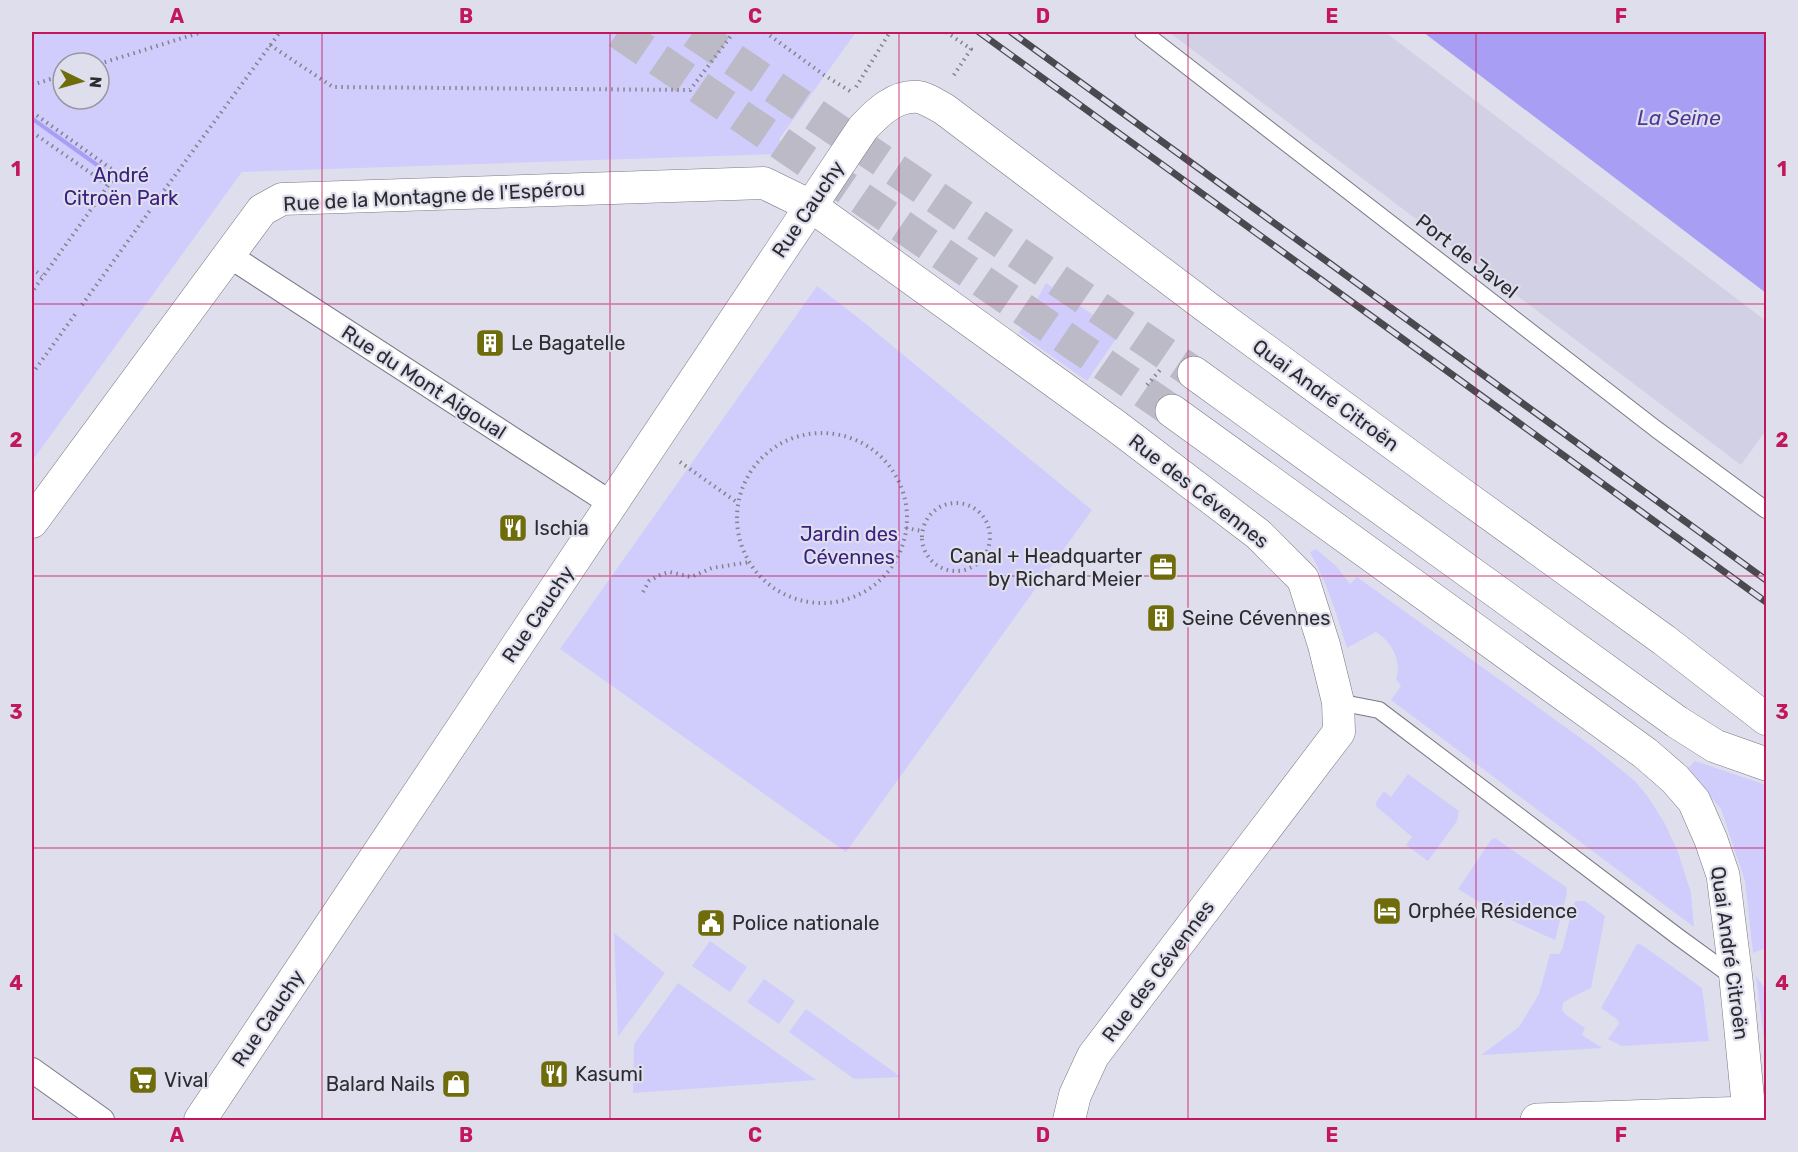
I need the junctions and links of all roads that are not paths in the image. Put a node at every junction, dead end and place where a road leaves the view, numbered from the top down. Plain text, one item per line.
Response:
1 (1143, 32) edge
2 (880, 109) joint
3 (811, 206) junction
4 (236, 260) dead end
5 (1194, 373) tunnel mouth
6 (1172, 411) tunnel mouth
7 (612, 504) junction
8 (1767, 510) edge
9 (32, 522) edge
10 (1338, 702) junction
11 (1767, 719) edge
12 (1767, 764) edge
13 (1736, 979) junction
14 (32, 1070) edge
15 (1758, 1113) edge
16 (1696, 1118) edge
17 (102, 1120) edge
18 (200, 1120) edge
19 (1069, 1120) edge
20 (1537, 1120) edge

1 - 8 lane, Port de Javel
2 - 3 street, Rue Cauchy
2 - 11 street, Quai André Citroën
3 - 7 street, Rue Cauchy
3 - 9 street, Rue de la Montagne de l'Espérou
3 - 10 street, Rue des Cévennes
4 - 7 street, Rue du Mont Aigoual
5 - 12 main road
6 - 13 main road, Quai André Citroën
7 - 18 street, Rue Cauchy
10 - 13 lane
10 - 19 street, Rue des Cévennes
13 - 15 main road, Quai André Citroën
14 - 17 street
15 - 16 main road
16 - 20 main road

